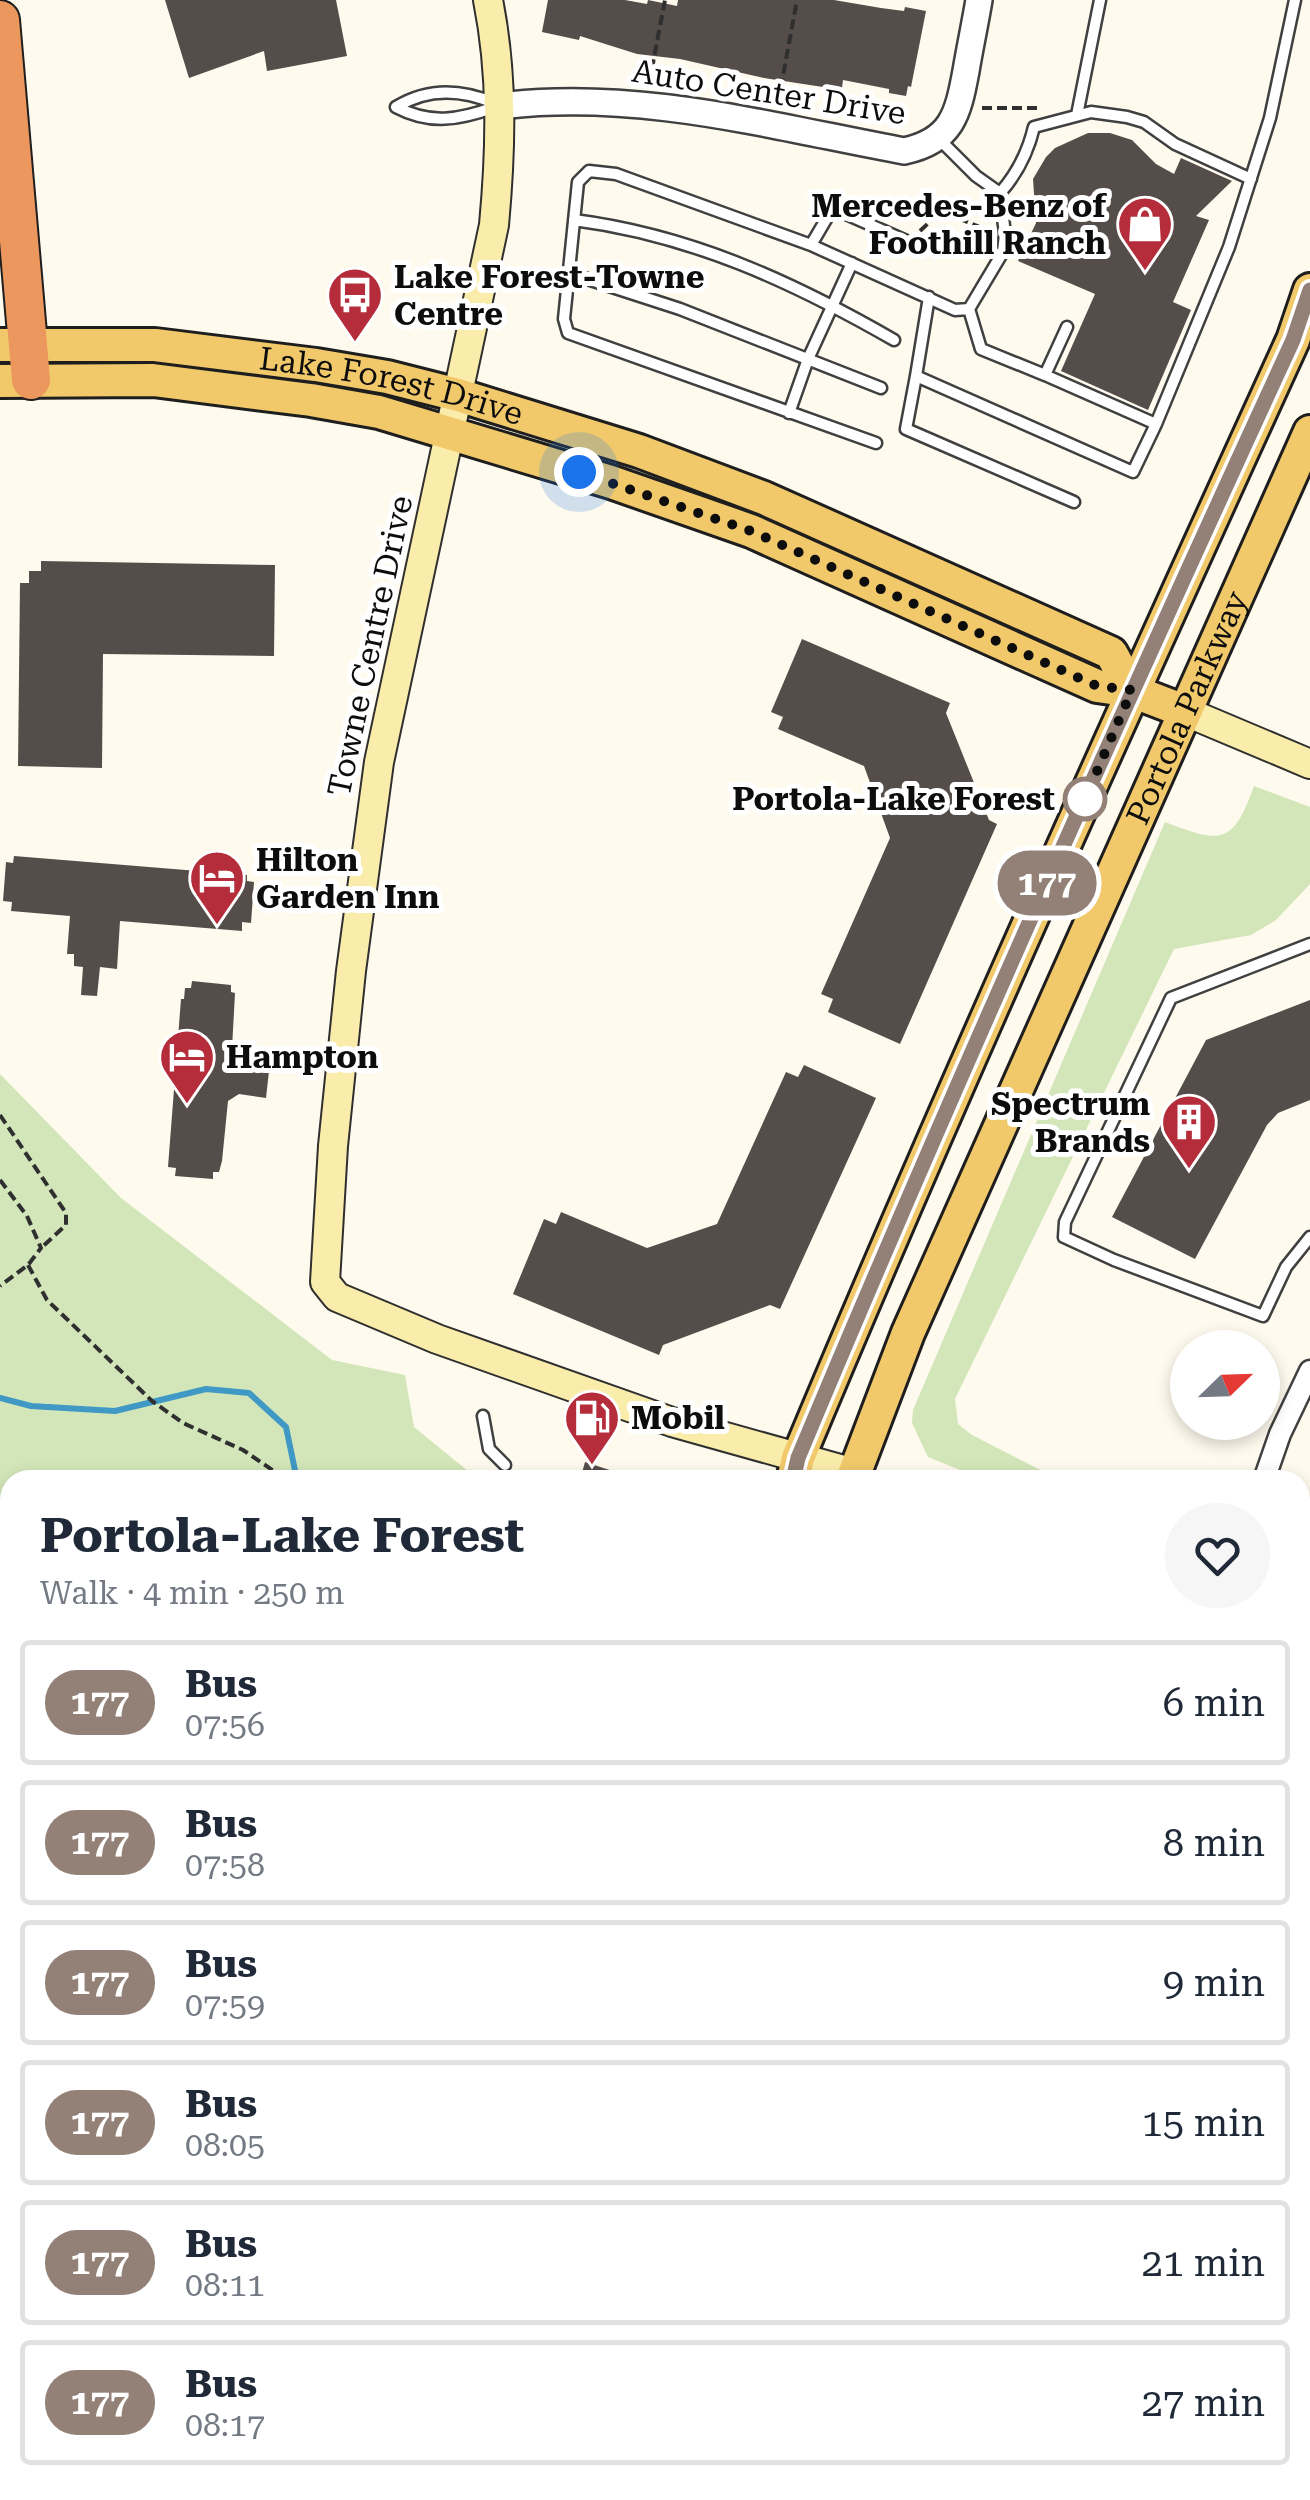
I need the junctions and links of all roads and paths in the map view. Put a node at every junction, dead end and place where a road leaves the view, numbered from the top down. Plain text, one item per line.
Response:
1 (488, 0) edge
2 (664, 0) edge
3 (798, 0) edge
4 (979, 0) edge
5 (1100, 0) edge
6 (1295, 0) edge
7 (0, 20) edge
8 (645, 104) junction
9 (500, 106) junction
10 (959, 108) junction
11 (1038, 108) dead end
12 (1077, 115) junction
13 (774, 127) junction
14 (938, 138) junction
15 (1250, 179) junction
16 (1000, 194) junction
17 (1003, 218) junction
18 (574, 220) junction
19 (909, 242) joint
20 (810, 245) junction
21 (852, 264) junction
22 (568, 273) junction
23 (1310, 290) edge
24 (929, 297) junction
25 (831, 304) junction
26 (968, 309) junction
27 (1067, 327) dead end
28 (894, 340) dead end
29 (14, 344) edge
30 (808, 358) junction
31 (1045, 375) junction
32 (916, 376) junction
33 (15, 381) edge
34 (881, 388) dead end
35 (458, 395) junction
36 (789, 413) junction
37 (1156, 424) junction
38 (450, 432) junction
39 (1310, 432) edge
40 (876, 443) dead end
41 (1074, 502) dead end
42 (1132, 690) junction
43 (1184, 711) junction
44 (1310, 764) edge
45 (1310, 944) edge
46 (0, 1115) edge
47 (0, 1180) edge
48 (1310, 1237) edge
49 (41, 1248) junction
50 (28, 1265) junction
51 (0, 1286) edge
52 (1310, 1371) edge
53 (483, 1416) dead end
54 (505, 1464) dead end
55 (796, 1469) edge
56 (272, 1470) edge
57 (863, 1470) edge
58 (1267, 1470) edge

1 - 9 main road, Towne Centre Drive
2 - 8 path
3 - 13 path
4 - 10 street, Auto Center Drive
5 - 12 lane
6 - 15 lane
7 - 29 highway
8 - 9 street, Auto Center Drive
8 - 13 street, Auto Center Drive
9 - 9 lane
9 - 35 main road, Towne Centre Drive
10 - 11 path
10 - 14 street, Auto Center Drive
12 - 15 lane
12 - 16 lane
13 - 14 street, Auto Center Drive
14 - 16 lane
15 - 37 lane
16 - 17 lane
17 - 19 path
17 - 26 lane
18 - 20 lane
18 - 22 lane
18 - 25 lane
19 - 20 lane
20 - 21 lane
21 - 24 lane
21 - 25 lane
22 - 30 lane
22 - 36 lane
23 - 42 main road, Portola Parkway
24 - 26 lane
24 - 32 lane
25 - 28 lane
25 - 30 lane
26 - 31 lane
27 - 31 lane
29 - 33 highway
29 - 35 main road, Lake Forest Drive
30 - 34 lane
30 - 36 lane
31 - 37 lane
32 - 37 lane
32 - 41 lane
33 - 38 main road, Lake Forest Drive
35 - 38 main road, Towne Centre Drive
35 - 42 main road, Lake Forest Drive
36 - 40 lane
38 - 42 main road, Lake Forest Drive
38 - 55 main road, Towne Centre Drive
39 - 43 main road, Portola Parkway
42 - 43 main road, Lake Forest Drive
42 - 55 main road, Portola Parkway
43 - 44 main road, Lake Forest Drive
43 - 57 main road, Portola Parkway
45 - 48 lane
46 - 49 path
47 - 49 path
49 - 50 path
50 - 51 path
50 - 56 path
52 - 58 street
53 - 54 lane

